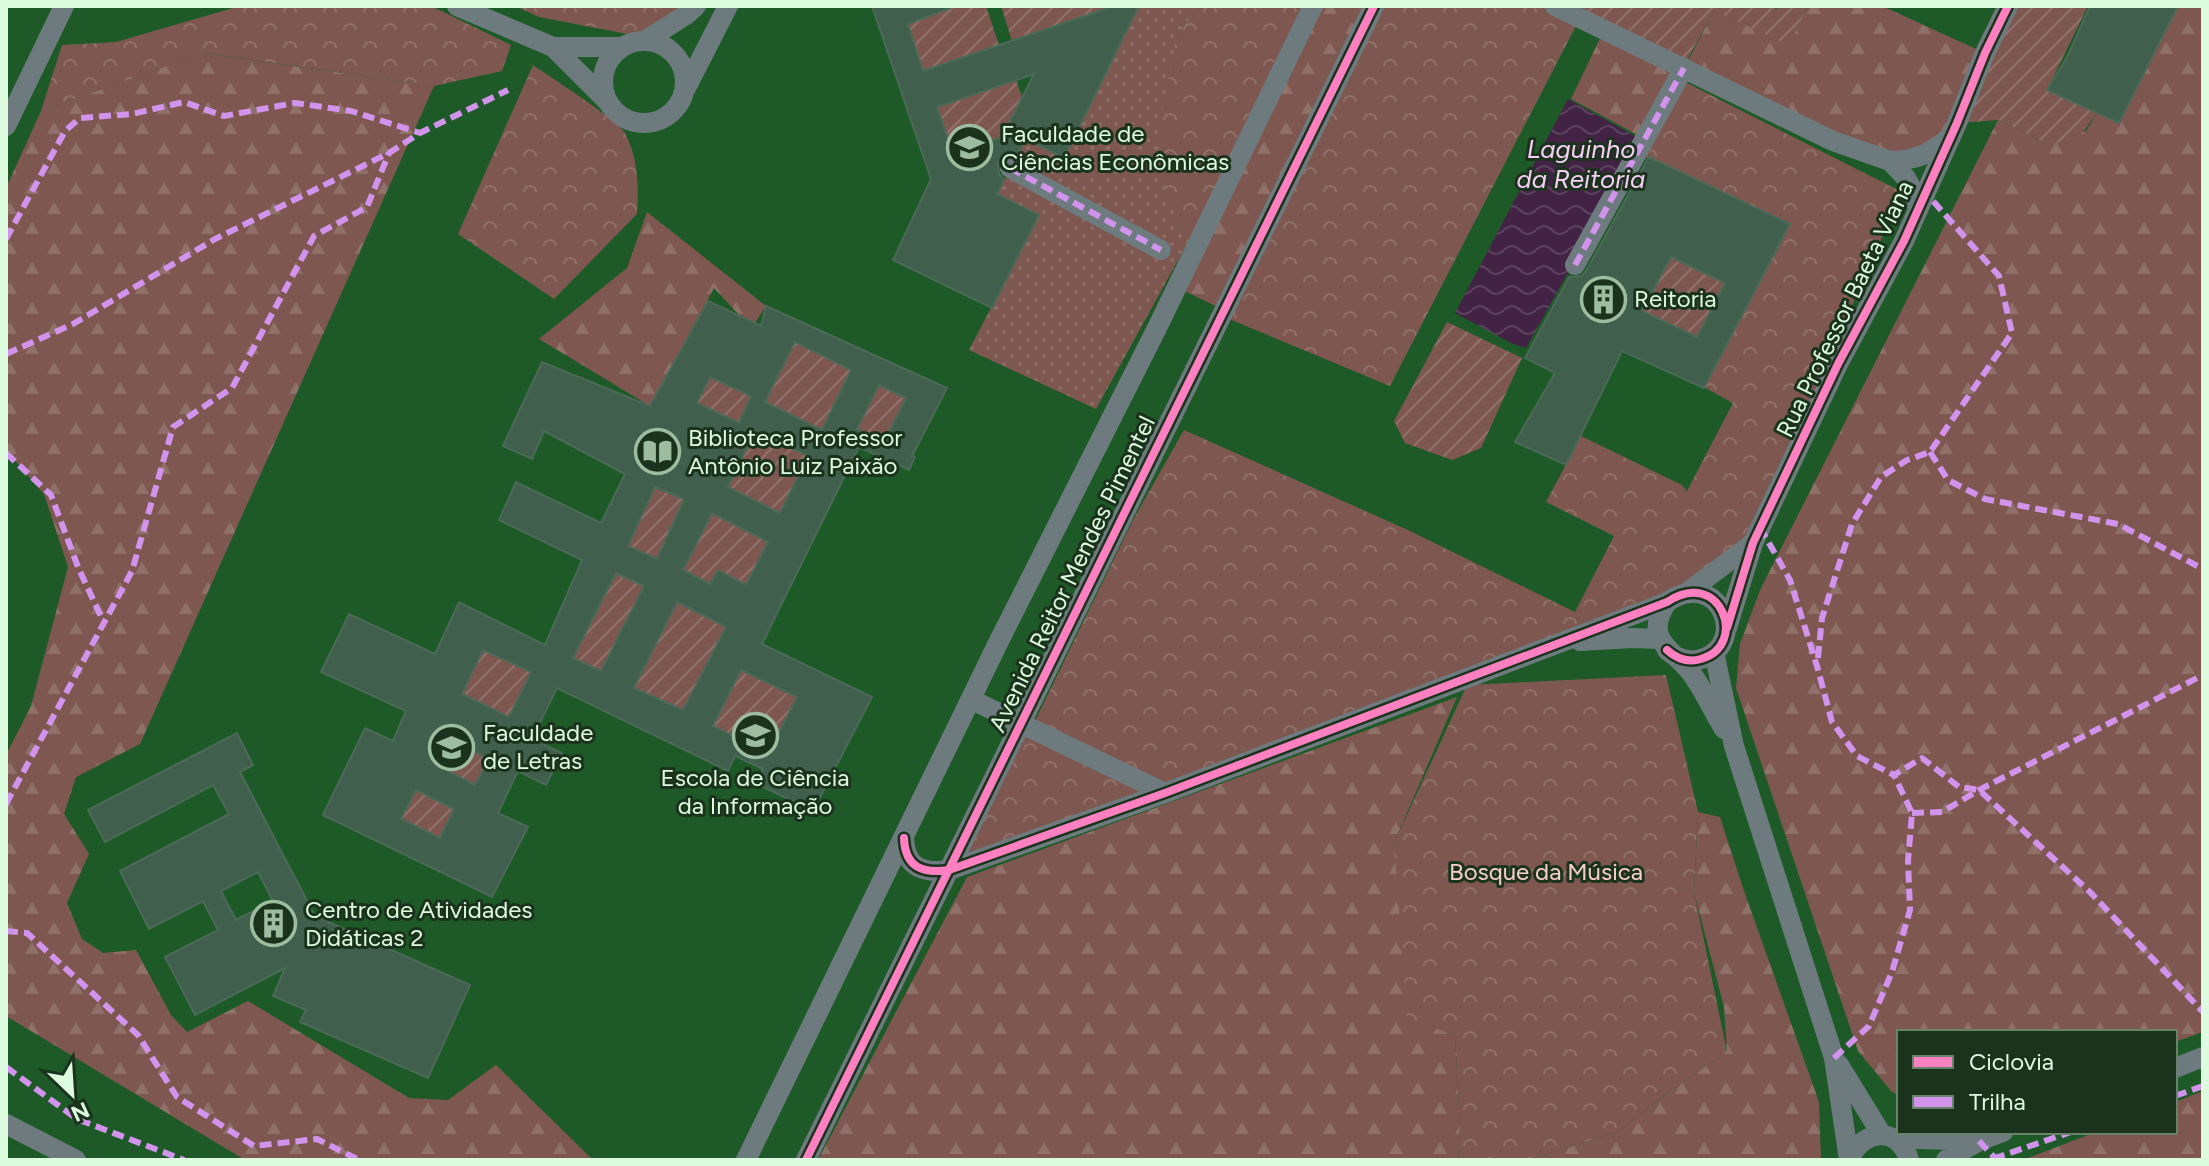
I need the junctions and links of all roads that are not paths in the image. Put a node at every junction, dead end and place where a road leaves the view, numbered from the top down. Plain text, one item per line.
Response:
1 (64, 6) edge
2 (457, 6) edge
3 (696, 6) edge
4 (728, 6) edge
5 (1313, 6) edge
6 (1374, 6) edge
7 (1555, 6) edge
8 (2008, 6) edge
9 (646, 40) junction
10 (553, 47) junction
11 (622, 47) junction
12 (1684, 68) junction
13 (684, 94) junction
14 (607, 101) junction
15 (6, 126) edge
16 (1952, 137) junction
17 (1890, 161) junction
18 (1010, 168) dead end
19 (1922, 201) junction
20 (1161, 250) dead end
21 (1575, 265) dead end
22 (1753, 543) junction
23 (1689, 591) junction
24 (1667, 602) junction
25 (1726, 632) junction
26 (1556, 644) junction
27 (1663, 645) junction
28 (1714, 652) junction
29 (972, 700) junction
30 (1021, 723) junction
31 (1734, 746) junction
32 (1165, 793) junction
33 (904, 838) junction
34 (949, 870) junction
35 (2203, 1057) edge
36 (1834, 1058) junction
37 (2177, 1067) edge
38 (6, 1124) edge
39 (1998, 1134) edge
40 (1888, 1136) junction
41 (1979, 1141) junction
42 (76, 1160) edge
43 (746, 1160) edge
44 (806, 1160) edge
45 (1849, 1160) edge
46 (1909, 1160) edge
47 (1946, 1160) edge

1 - 15 street
2 - 10 street
3 - 9 street
4 - 13 street
5 - 29 street, Avenida Reitor Mendes Pimentel
6 - 30 street, Avenida Reitor Mendes Pimentel
7 - 12 street
8 - 16 street, Rua Professor Baeta Viana
9 - 11 street
9 - 13 street
10 - 11 street
10 - 14 street
11 - 14 street
12 - 17 street
12 - 21 street
13 - 14 street
16 - 17 street
16 - 19 street, Rua Professor Baeta Viana
17 - 19 street
18 - 20 street
19 - 22 street, Rua Professor Baeta Viana
22 - 23 street, Rua Professor Baeta Viana
22 - 25 street, Rua Professor Baeta Viana
23 - 24 street
23 - 25 street
24 - 26 street
24 - 27 street
25 - 28 street
26 - 27 street
26 - 32 street
27 - 28 street
27 - 31 street
28 - 31 street
29 - 30 street
29 - 33 street, Avenida Reitor Mendes Pimentel
30 - 32 street
30 - 34 street, Avenida Reitor Mendes Pimentel
31 - 36 street
32 - 34 street
33 - 34 street
33 - 43 street, Avenida Reitor Mendes Pimentel
34 - 44 street, Avenida Reitor Mendes Pimentel
35 - 37 street
36 - 40 street
36 - 45 street
38 - 42 street
39 - 41 street
40 - 41 street
40 - 45 street
40 - 46 street
41 - 47 street

